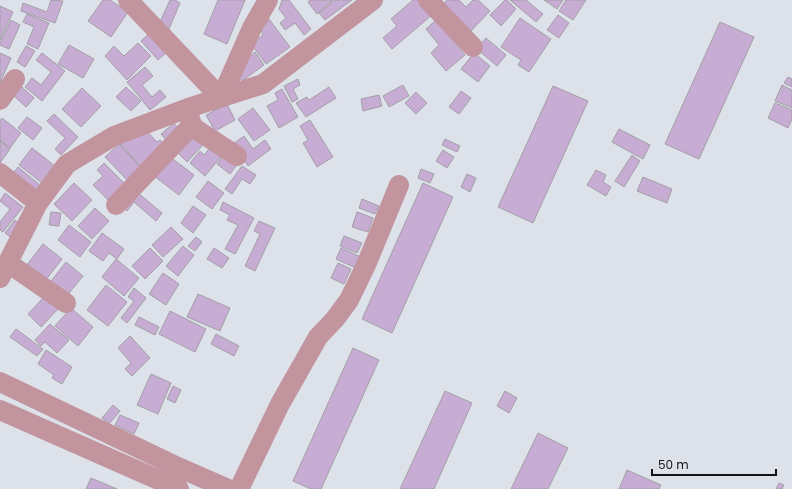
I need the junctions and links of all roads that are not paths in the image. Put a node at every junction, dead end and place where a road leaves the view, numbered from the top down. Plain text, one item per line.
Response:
1 (128, 0) edge
2 (268, 0) edge
3 (373, 0) edge
4 (428, 0) edge
5 (473, 47) dead end
6 (15, 79) dead end
7 (220, 98) junction
8 (0, 100) edge
9 (190, 117) junction
10 (237, 156) dead end
11 (0, 173) edge
12 (399, 185) dead end
13 (38, 203) junction
14 (116, 204) dead end
15 (4, 271) edge
16 (66, 303) dead end
17 (0, 382) edge
18 (0, 410) edge
19 (175, 483) edge
20 (228, 489) edge
21 (239, 489) edge

1 - 7 street
2 - 7 street
3 - 7 street
4 - 5 street
6 - 8 street
7 - 9 street
9 - 10 street
9 - 13 street
9 - 14 street
11 - 13 street
12 - 21 street
13 - 15 street
15 - 16 street
17 - 19 street
18 - 19 street
19 - 20 street

